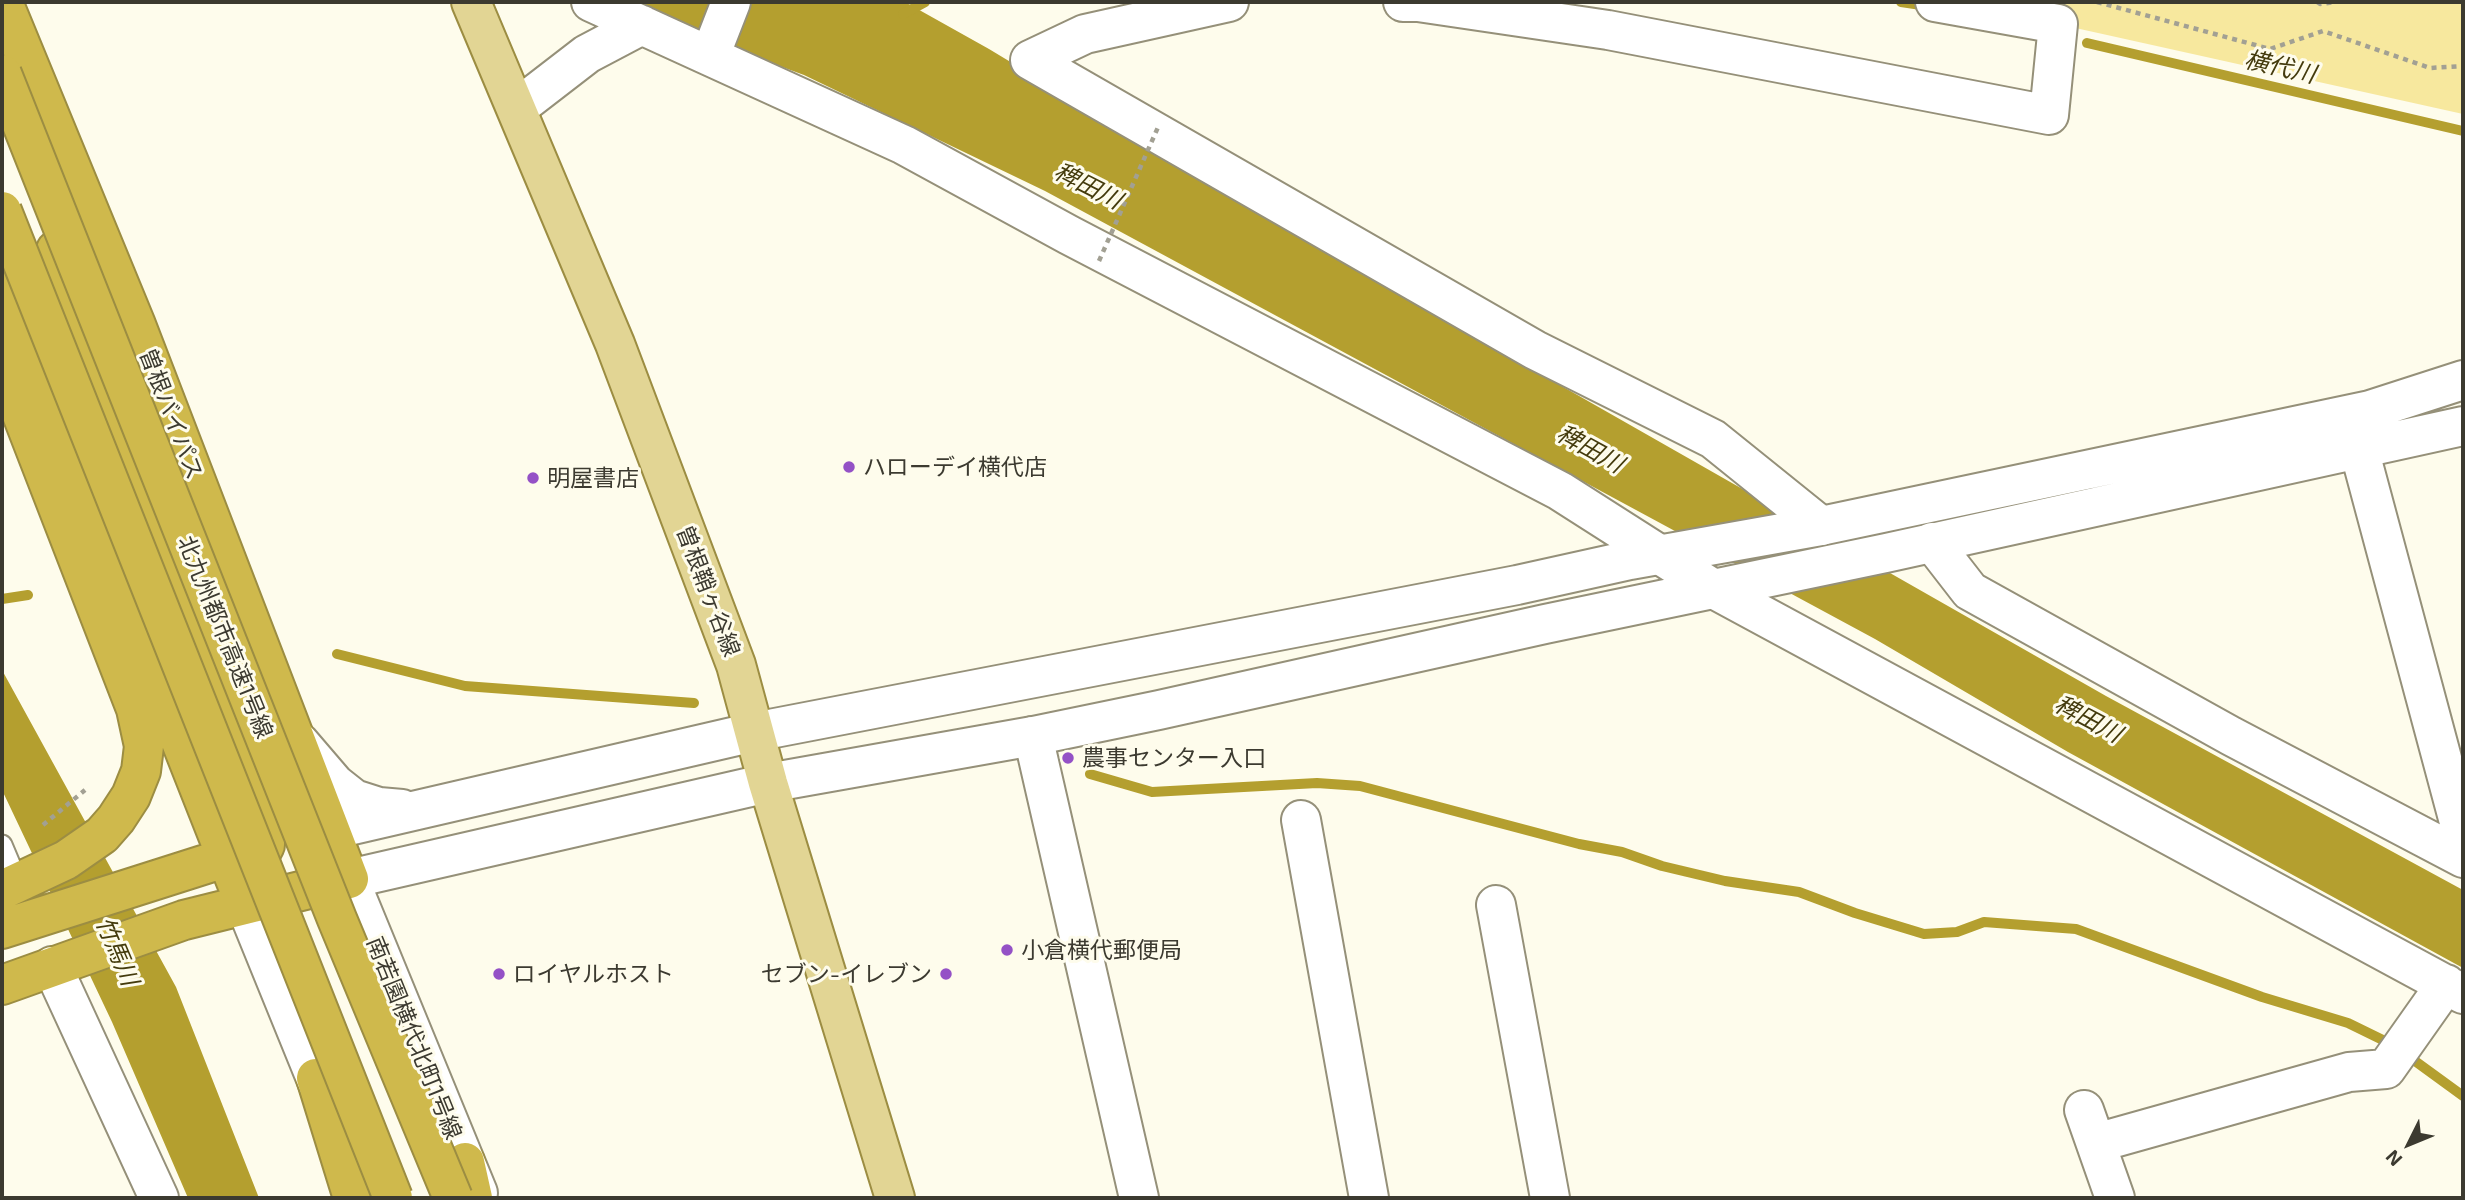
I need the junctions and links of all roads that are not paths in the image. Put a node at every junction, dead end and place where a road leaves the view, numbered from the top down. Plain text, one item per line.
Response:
1 (3, 2) edge
2 (471, 2) edge
3 (591, 2) edge
4 (731, 2) edge
5 (1229, 2) edge
6 (1403, 2) edge
7 (1935, 2) edge
8 (2050, 13) edge
9 (642, 25) junction
10 (710, 56) junction
11 (2, 61) edge
12 (2, 74) edge
13 (517, 108) junction
14 (2, 211) edge
15 (2, 288) edge
16 (2, 363) edge
17 (2463, 380) edge
18 (2463, 426) edge
19 (2359, 449) junction
20 (1833, 523) junction
21 (1932, 542) junction
22 (1659, 554) junction
23 (1712, 588) junction
24 (754, 732) junction
25 (1033, 736) junction
26 (295, 738) junction
27 (768, 783) junction
28 (415, 810) junction
29 (1301, 820) dead end
30 (331, 830) junction
31 (2463, 837) edge
32 (2, 845) edge
33 (265, 845) junction
34 (2463, 858) edge
35 (349, 879) junction
36 (20, 882) edge
37 (237, 884) junction
38 (1496, 905) dead end
39 (2, 929) edge
40 (66, 961) junction
41 (2, 985) edge
42 (2455, 989) edge
43 (316, 1078) junction
44 (469, 1180) edge
45 (159, 1198) edge
46 (353, 1198) edge
47 (363, 1198) edge
48 (393, 1198) edge
49 (453, 1198) edge
50 (480, 1198) edge
51 (895, 1198) edge
52 (1139, 1198) edge
53 (1369, 1198) edge
54 (1550, 1198) edge
55 (2115, 1198) edge

1 - 26 highway, 曽根バイパス
2 - 13 main road, 曽根鞘ヶ谷線
3 - 9 street
4 - 10 street
5 - 20 street
6 - 8 street
7 - 8 street
9 - 10 street
9 - 13 street
10 - 22 street
11 - 33 highway
12 - 49 highway, 北九州都市高速1号線, bridge
13 - 24 main road, 曽根鞘ヶ谷線
14 - 48 highway, bridge
15 - 37 highway
16 - 36 highway
17 - 20 street
18 - 19 street
19 - 21 street
19 - 31 street
20 - 22 street
21 - 23 street
21 - 34 street
22 - 23 street
22 - 24 street
23 - 25 street
23 - 42 street
24 - 27 main road, 曽根鞘ヶ谷線
24 - 28 street
25 - 27 street
25 - 52 street
26 - 28 street
26 - 30 highway, 曽根バイパス
27 - 35 street
27 - 51 main road, 曽根鞘ヶ谷線
28 - 30 street
29 - 53 street
30 - 33 highway
30 - 35 highway, 曽根バイパス
32 - 36 lane
33 - 37 highway
35 - 37 highway
35 - 44 street, 南若園横代北町1号線
37 - 39 highway
37 - 40 highway
37 - 43 street
38 - 54 street
40 - 41 highway
40 - 45 street
42 - 55 street
43 - 46 highway
43 - 47 street
44 - 50 street, 南若園横代北町1号線

